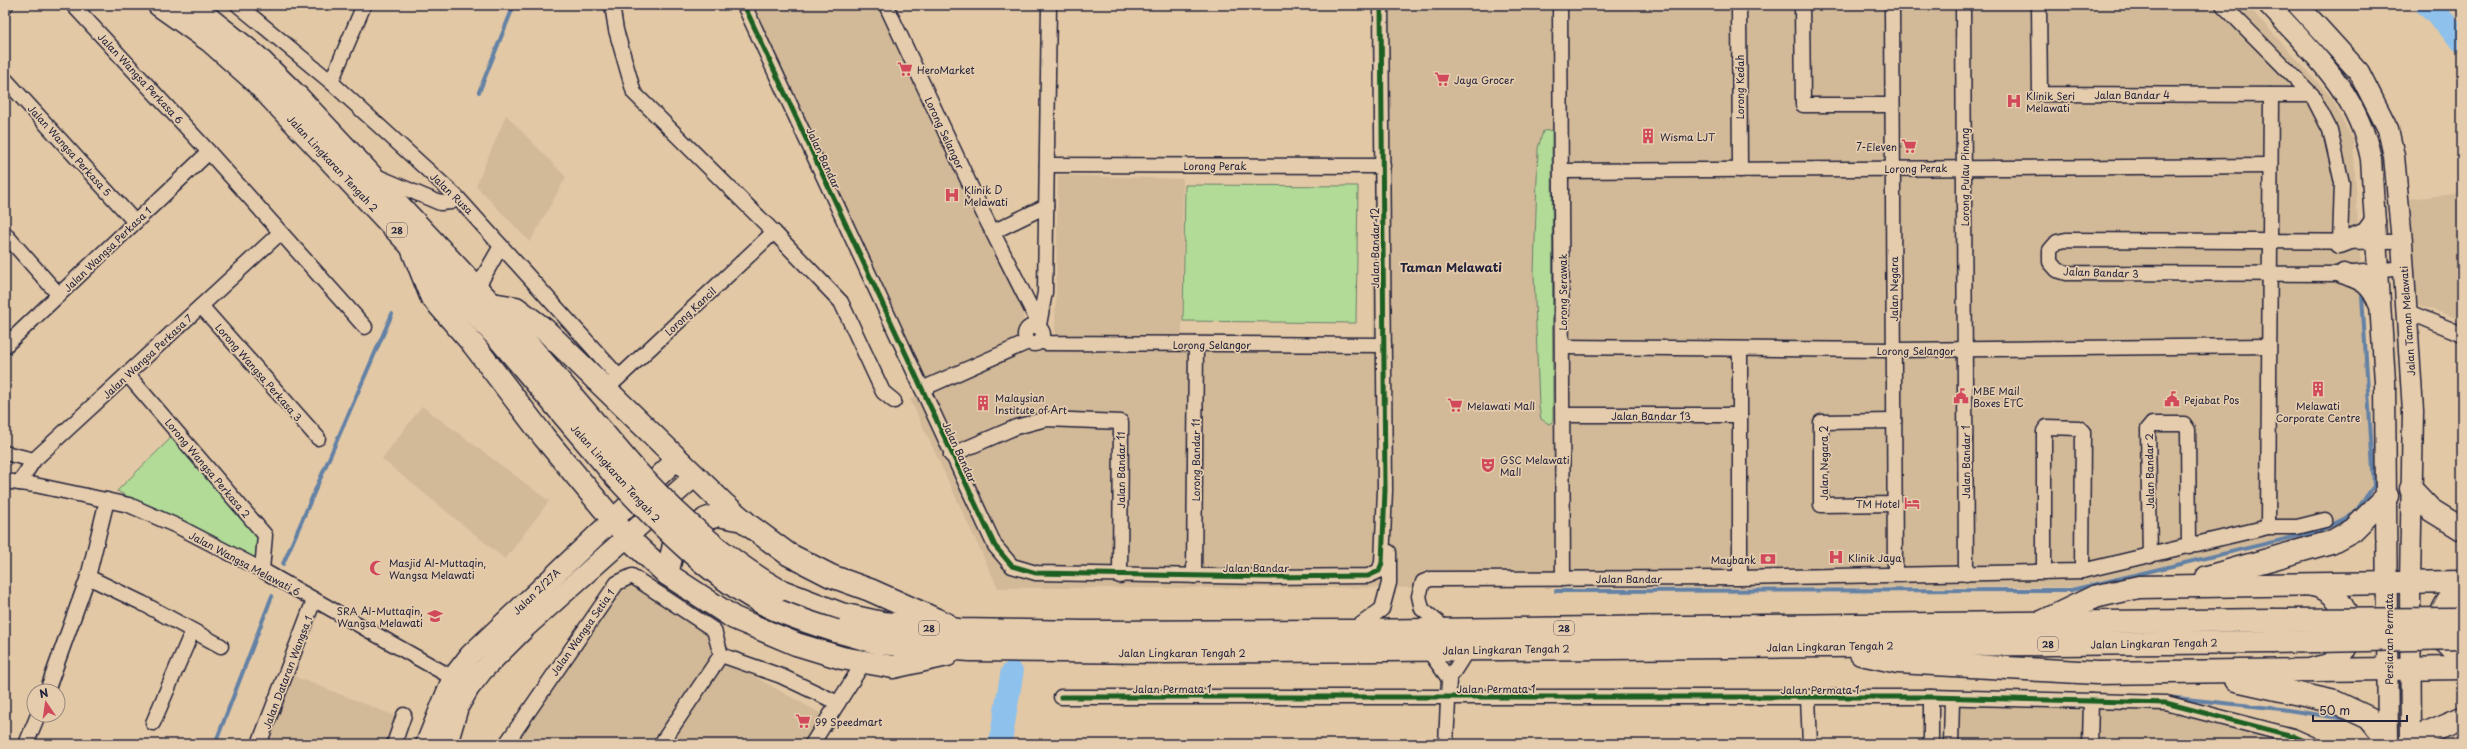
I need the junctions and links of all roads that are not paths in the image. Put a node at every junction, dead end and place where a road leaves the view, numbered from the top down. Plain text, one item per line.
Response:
1 (73, 5) edge
2 (159, 5) edge
3 (192, 5) edge
4 (238, 5) edge
5 (364, 5) edge
6 (612, 5) edge
7 (744, 5) edge
8 (886, 5) edge
9 (1049, 5) edge
10 (1382, 5) edge
11 (1560, 5) edge
12 (1739, 5) edge
13 (1802, 5) edge
14 (1892, 5) edge
15 (1963, 5) edge
16 (2040, 5) edge
17 (2223, 5) edge
18 (2270, 5) edge
19 (2298, 5) edge
20 (5, 79) edge
21 (330, 82) junction
22 (2271, 95) junction
23 (2312, 95) junction
24 (1892, 105) junction
25 (209, 152) junction
26 (1047, 165) junction
27 (1383, 166) junction
28 (2270, 166) junction
29 (1964, 167) junction
30 (1893, 168) junction
31 (1740, 170) junction
32 (1562, 171) junction
33 (368, 173) junction
34 (457, 197) junction
35 (1046, 206) junction
36 (2375, 221) junction
37 (135, 222) junction
38 (774, 232) junction
39 (993, 232) junction
40 (5, 234) edge
41 (280, 234) junction
42 (2270, 241) junction
43 (2402, 242) junction
44 (410, 243) junction
45 (2340, 244) junction
46 (2376, 244) junction
47 (501, 246) junction
48 (2404, 268) junction
49 (2378, 270) junction
50 (2270, 274) junction
51 (2344, 274) junction
52 (477, 288) junction
53 (59, 295) junction
54 (492, 304) junction
55 (201, 306) junction
56 (2380, 308) junction
57 (2406, 311) junction
58 (365, 327) dead end
59 (1037, 333) junction
60 (2462, 334) edge
61 (1196, 344) junction
62 (1384, 345) junction
63 (5, 346) edge
64 (2269, 346) junction
65 (1563, 347) junction
66 (1740, 349) junction
67 (1894, 350) junction
68 (1965, 350) junction
69 (127, 374) junction
70 (612, 383) junction
71 (922, 389) junction
72 (894, 401) dead end
73 (1563, 415) junction
74 (1740, 415) junction
75 (1894, 422) junction
76 (318, 438) dead end
77 (5, 453) edge
78 (951, 455) junction
79 (677, 459) junction
80 (34, 460) junction
81 (622, 470) junction
82 (695, 476) junction
83 (12, 482) edge
84 (2411, 489) junction
85 (1385, 490) junction
86 (2387, 496) junction
87 (107, 500) junction
88 (1895, 504) junction
89 (612, 519) junction
90 (743, 520) junction
91 (2325, 520) dead end
92 (2268, 527) junction
93 (2462, 529) edge
94 (628, 538) junction
95 (2189, 547) junction
96 (2150, 556) junction
97 (262, 570) junction
98 (2082, 571) junction
99 (2044, 572) junction
100 (1374, 573) junction
101 (667, 574) junction
102 (1895, 574) junction
103 (1966, 574) junction
104 (1120, 576) junction
105 (1194, 576) junction
106 (88, 577) junction
107 (1740, 578) junction
108 (1564, 579) junction
109 (2462, 582) edge
110 (2387, 583) junction
111 (2410, 583) junction
112 (2303, 584) junction
113 (2179, 585) junction
114 (2462, 588) edge
115 (1386, 596) junction
116 (314, 600) junction
117 (2462, 619) edge
118 (2040, 623) junction
119 (959, 630) junction
120 (1447, 630) junction
121 (1352, 631) junction
122 (192, 632) junction
123 (2462, 638) edge
124 (221, 646) dead end
125 (1825, 646) junction
126 (1468, 649) junction
127 (970, 650) junction
128 (1428, 650) junction
129 (721, 655) junction
130 (2462, 656) edge
131 (864, 662) junction
132 (2462, 668) edge
133 (2410, 669) junction
134 (2388, 670) junction
135 (2306, 671) junction
136 (2202, 672) junction
137 (1449, 679) junction
138 (461, 682) junction
139 (50, 683) edge
140 (1061, 697) dead end
141 (1448, 697) junction
142 (1931, 697) junction
143 (1808, 698) junction
144 (1952, 698) junction
145 (2091, 701) junction
146 (838, 703) junction
147 (404, 715) dead end
148 (2462, 718) edge
149 (35, 723) edge
150 (152, 723) dead end
151 (2388, 743) edge
152 (26, 744) edge
153 (259, 744) edge
154 (394, 744) edge
155 (426, 744) edge
156 (447, 744) edge
157 (506, 744) edge
158 (661, 744) edge
159 (812, 744) edge
160 (1446, 744) edge
161 (1810, 744) edge
162 (1931, 744) edge
163 (1951, 744) edge
164 (2090, 744) edge
165 (2311, 744) edge
166 (2411, 744) edge
167 (2415, 744) edge

1 - 25 street, Jalan Wangsa Perkasa 6
2 - 44 highway, Jalan Lingkaran Tengah 2 / 28
3 - 33 highway, Jalan Lingkaran Tengah 2 / 28
4 - 21 street, Jalan Rusa
5 - 21 street
6 - 38 street
7 - 71 street, Jalan Bandar
8 - 39 street, Lorong Selangor
9 - 26 street
10 - 27 street, Jalan Bandar 12
11 - 32 street, Lorong Serawak
12 - 31 street, Lorong Kedah
13 - 24 street
14 - 24 street, Jalan Negara
15 - 29 street, Lorong Pulau Pinang
16 - 22 street, Jalan Bandar 4
17 - 23 street
18 - 36 main road
19 - 43 main road, Jalan Taman Melawati
20 - 37 street, Jalan Wangsa Perkasa 5
21 - 34 street, Jalan Rusa
22 - 23 street, Jalan Bandar 4
22 - 28 street
23 - 45 street
24 - 30 street, Jalan Negara
25 - 37 street, Jalan Wangsa Perkasa 1
25 - 41 street, Jalan Wangsa Perkasa 6
26 - 27 street, Lorong Perak
26 - 35 street
27 - 62 street, Jalan Bandar 12
28 - 29 street, Lorong Perak
28 - 42 street
29 - 30 street, Lorong Perak
29 - 68 street, Lorong Pulau Pinang
30 - 31 street, Lorong Perak
30 - 67 street, Jalan Negara
31 - 32 street, Lorong Perak
32 - 65 street, Lorong Serawak
33 - 34 street
33 - 52 highway, Jalan Lingkaran Tengah 2 / 28
34 - 47 street, Jalan Rusa
35 - 39 street
35 - 59 street
36 - 45 main road
36 - 46 main road
37 - 53 street, Jalan Wangsa Perkasa 1
38 - 70 street, Lorong Kancil
38 - 72 street
39 - 59 street, Lorong Selangor
40 - 53 street
41 - 55 street, Jalan Wangsa Perkasa 7
41 - 58 street, Jalan Wangsa Perkasa 6
42 - 45 street, Jalan Bandar 3
42 - 50 street
42 - 50 street, Jalan Bandar 3
43 - 46 street, Jalan Bandar 3
43 - 48 main road, Jalan Taman Melawati
44 - 81 highway, Jalan Lingkaran Tengah 2 / 28
44 - 89 highway
45 - 46 street, Jalan Bandar 3
46 - 49 main road
47 - 52 street
47 - 70 street, Jalan Rusa
48 - 49 street, Jalan Bandar 3
48 - 57 main road, Jalan Taman Melawati
49 - 51 street, Jalan Bandar 3
49 - 56 main road
50 - 51 street, Jalan Bandar 3
50 - 64 street
51 - 56 main road
52 - 54 highway, Jalan Lingkaran Tengah 2 / 28
53 - 63 street, Jalan Wangsa Perkasa 1
54 - 70 highway
54 - 81 highway, Jalan Lingkaran Tengah 2 / 28
55 - 69 street, Jalan Wangsa Perkasa 7
55 - 76 street, Lorong Wangsa Perkasa 3
56 - 86 main road
57 - 60 street
57 - 84 main road, Jalan Taman Melawati
59 - 61 street, Lorong Selangor
59 - 71 street
61 - 62 street, Lorong Selangor
61 - 105 street, Lorong Bandar 11
62 - 85 street, Jalan Bandar 12
64 - 68 street, Lorong Selangor
64 - 92 street
65 - 66 street, Lorong Selangor
65 - 73 street, Lorong Serawak
66 - 67 street, Lorong Selangor
66 - 74 street
67 - 68 street, Lorong Selangor
67 - 75 street, Jalan Negara
68 - 103 street, Jalan Bandar 1
69 - 80 street, Jalan Wangsa Perkasa 7
69 - 97 street, Lorong Wangsa Perkasa 2
70 - 79 highway
71 - 78 street, Jalan Bandar
73 - 74 street, Jalan Bandar 13
73 - 108 street, Lorong Serawak
74 - 107 street
75 - 88 street, Jalan Negara
75 - 88 street, Jalan Negara 2
77 - 80 street
78 - 104 street, Jalan Bandar
78 - 104 street, Jalan Bandar 11
79 - 82 highway
79 - 89 main road, Jalan 2/27A
80 - 83 street, Jalan Wangsa Perkasa 7
81 - 119 highway, Jalan Lingkaran Tengah 2 / 28, bridge
81 - 127 highway, Jalan Lingkaran Tengah 2 / 28, bridge
82 - 90 highway
82 - 94 main road, Jalan 2/27A
83 - 87 street, Jalan Wangsa Melawati 6
84 - 93 highway
84 - 111 main road, Jalan Taman Melawati
85 - 100 street
85 - 115 street
86 - 110 main road
86 - 113 highway
87 - 97 street, Jalan Wangsa Melawati 6
87 - 106 street
88 - 102 street, Jalan Negara
89 - 94 highway
89 - 138 main road, Jalan 2/27A
90 - 101 highway
90 - 119 highway
91 - 92 street, Jalan Bandar
92 - 95 street, Jalan Bandar
94 - 101 highway
94 - 138 main road, Jalan 2/27A
95 - 96 street, Jalan Bandar
95 - 96 street, Jalan Bandar 2
96 - 98 street, Jalan Bandar
97 - 116 street, Jalan Wangsa Melawati 6
98 - 99 street, Jalan Bandar
98 - 99 street
99 - 103 street, Jalan Bandar
100 - 105 street, Jalan Bandar
100 - 115 street
101 - 131 highway
102 - 103 street, Jalan Bandar
102 - 107 street, Jalan Bandar
104 - 105 street, Jalan Bandar
106 - 122 street
106 - 139 street
107 - 108 street, Jalan Bandar
108 - 120 street, Jalan Bandar
109 - 111 highway
110 - 111 highway
110 - 112 highway
110 - 134 main road, Persiaran Permata
111 - 133 main road, Jalan Taman Melawati
112 - 113 highway
112 - 135 highway
113 - 118 highway
114 - 130 highway
115 - 121 street
116 - 138 street, Jalan Wangsa Melawati 6
116 - 153 street, Jalan Dataran Wangsa 1
117 - 118 highway, Jalan Lingkaran Tengah 2 / 28, bridge
118 - 120 highway, Jalan Lingkaran Tengah 2 / 28
119 - 121 highway, Jalan Lingkaran Tengah 2 / 28
120 - 121 highway, Jalan Lingkaran Tengah 2 / 28
122 - 124 street
122 - 150 street
123 - 125 highway, Jalan Lingkaran Tengah 2 / 28, bridge
125 - 126 highway, Jalan Lingkaran Tengah 2 / 28
125 - 136 highway
126 - 128 highway, Jalan Lingkaran Tengah 2 / 28
126 - 137 street
127 - 128 highway, Jalan Lingkaran Tengah 2 / 28
127 - 131 highway
128 - 137 street
129 - 146 street
129 - 157 street, Jalan Wangsa Setia 1
129 - 158 street
131 - 146 street
132 - 133 highway
133 - 134 highway
133 - 166 main road
134 - 135 highway
134 - 151 main road, Persiaran Permata
135 - 136 highway
136 - 151 highway
137 - 141 street, Jalan Permata 1
138 - 155 main road, Jalan 2/27A
138 - 156 main road, Jalan 2/27A
140 - 141 street, Jalan Permata 1
141 - 143 street, Jalan Permata 1
141 - 160 street, Jalan Permata 1
142 - 143 street, Jalan Permata 1
142 - 144 street, Jalan Permata 1
142 - 162 street
143 - 161 street
144 - 145 street, Jalan Permata 1
144 - 163 street
145 - 164 street
145 - 165 street, Jalan Permata 1
146 - 159 street
147 - 154 street
148 - 167 highway
149 - 152 street

